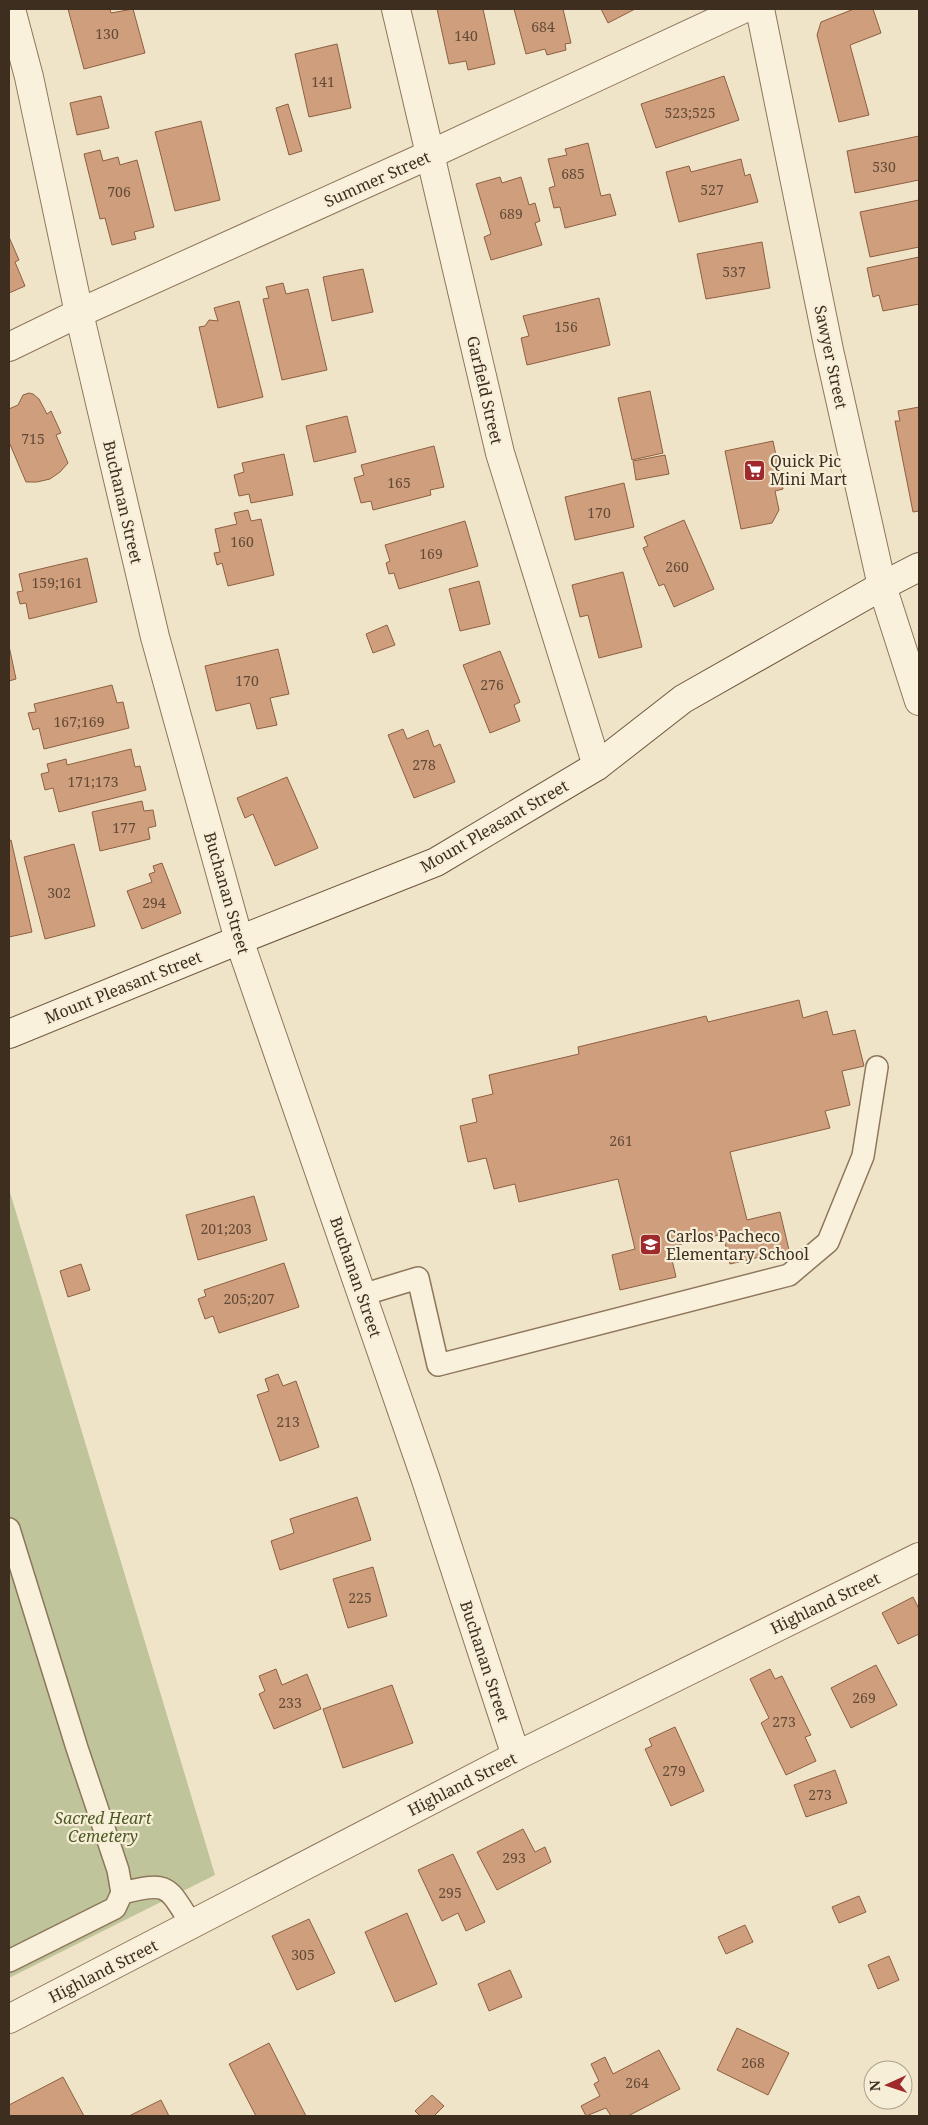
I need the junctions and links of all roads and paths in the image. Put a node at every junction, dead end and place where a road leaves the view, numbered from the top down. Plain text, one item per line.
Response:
1 (11, 9) edge
2 (396, 9) edge
3 (744, 9) edge
4 (760, 9) edge
5 (431, 154) junction
6 (79, 313) junction
7 (9, 347) edge
8 (919, 567) edge
9 (882, 586) junction
10 (919, 701) edge
11 (597, 766) junction
12 (239, 940) junction
13 (9, 1034) edge
14 (877, 1067) dead end
15 (362, 1295) junction
16 (9, 1529) edge
17 (919, 1556) edge
18 (516, 1756) junction
19 (122, 1893) junction
20 (192, 1925) junction
21 (9, 1961) edge
22 (9, 2019) edge

1 - 6 street, Buchanan Street
2 - 5 street, Garfield Street
3 - 5 street, Summer Street
4 - 9 street, Sawyer Street
5 - 6 street, Summer Street
5 - 11 street, Garfield Street
6 - 7 street, Summer Street
6 - 12 street, Buchanan Street
8 - 9 street, Mount Pleasant Street
9 - 10 street, Sawyer Street
9 - 11 street, Mount Pleasant Street
11 - 12 street, Mount Pleasant Street
12 - 13 street, Mount Pleasant Street
12 - 15 street, Buchanan Street
14 - 15 lane
15 - 18 street, Buchanan Street
16 - 19 lane
17 - 18 street, Highland Street
18 - 20 street, Highland Street
19 - 20 lane
19 - 21 lane
20 - 22 street, Highland Street

